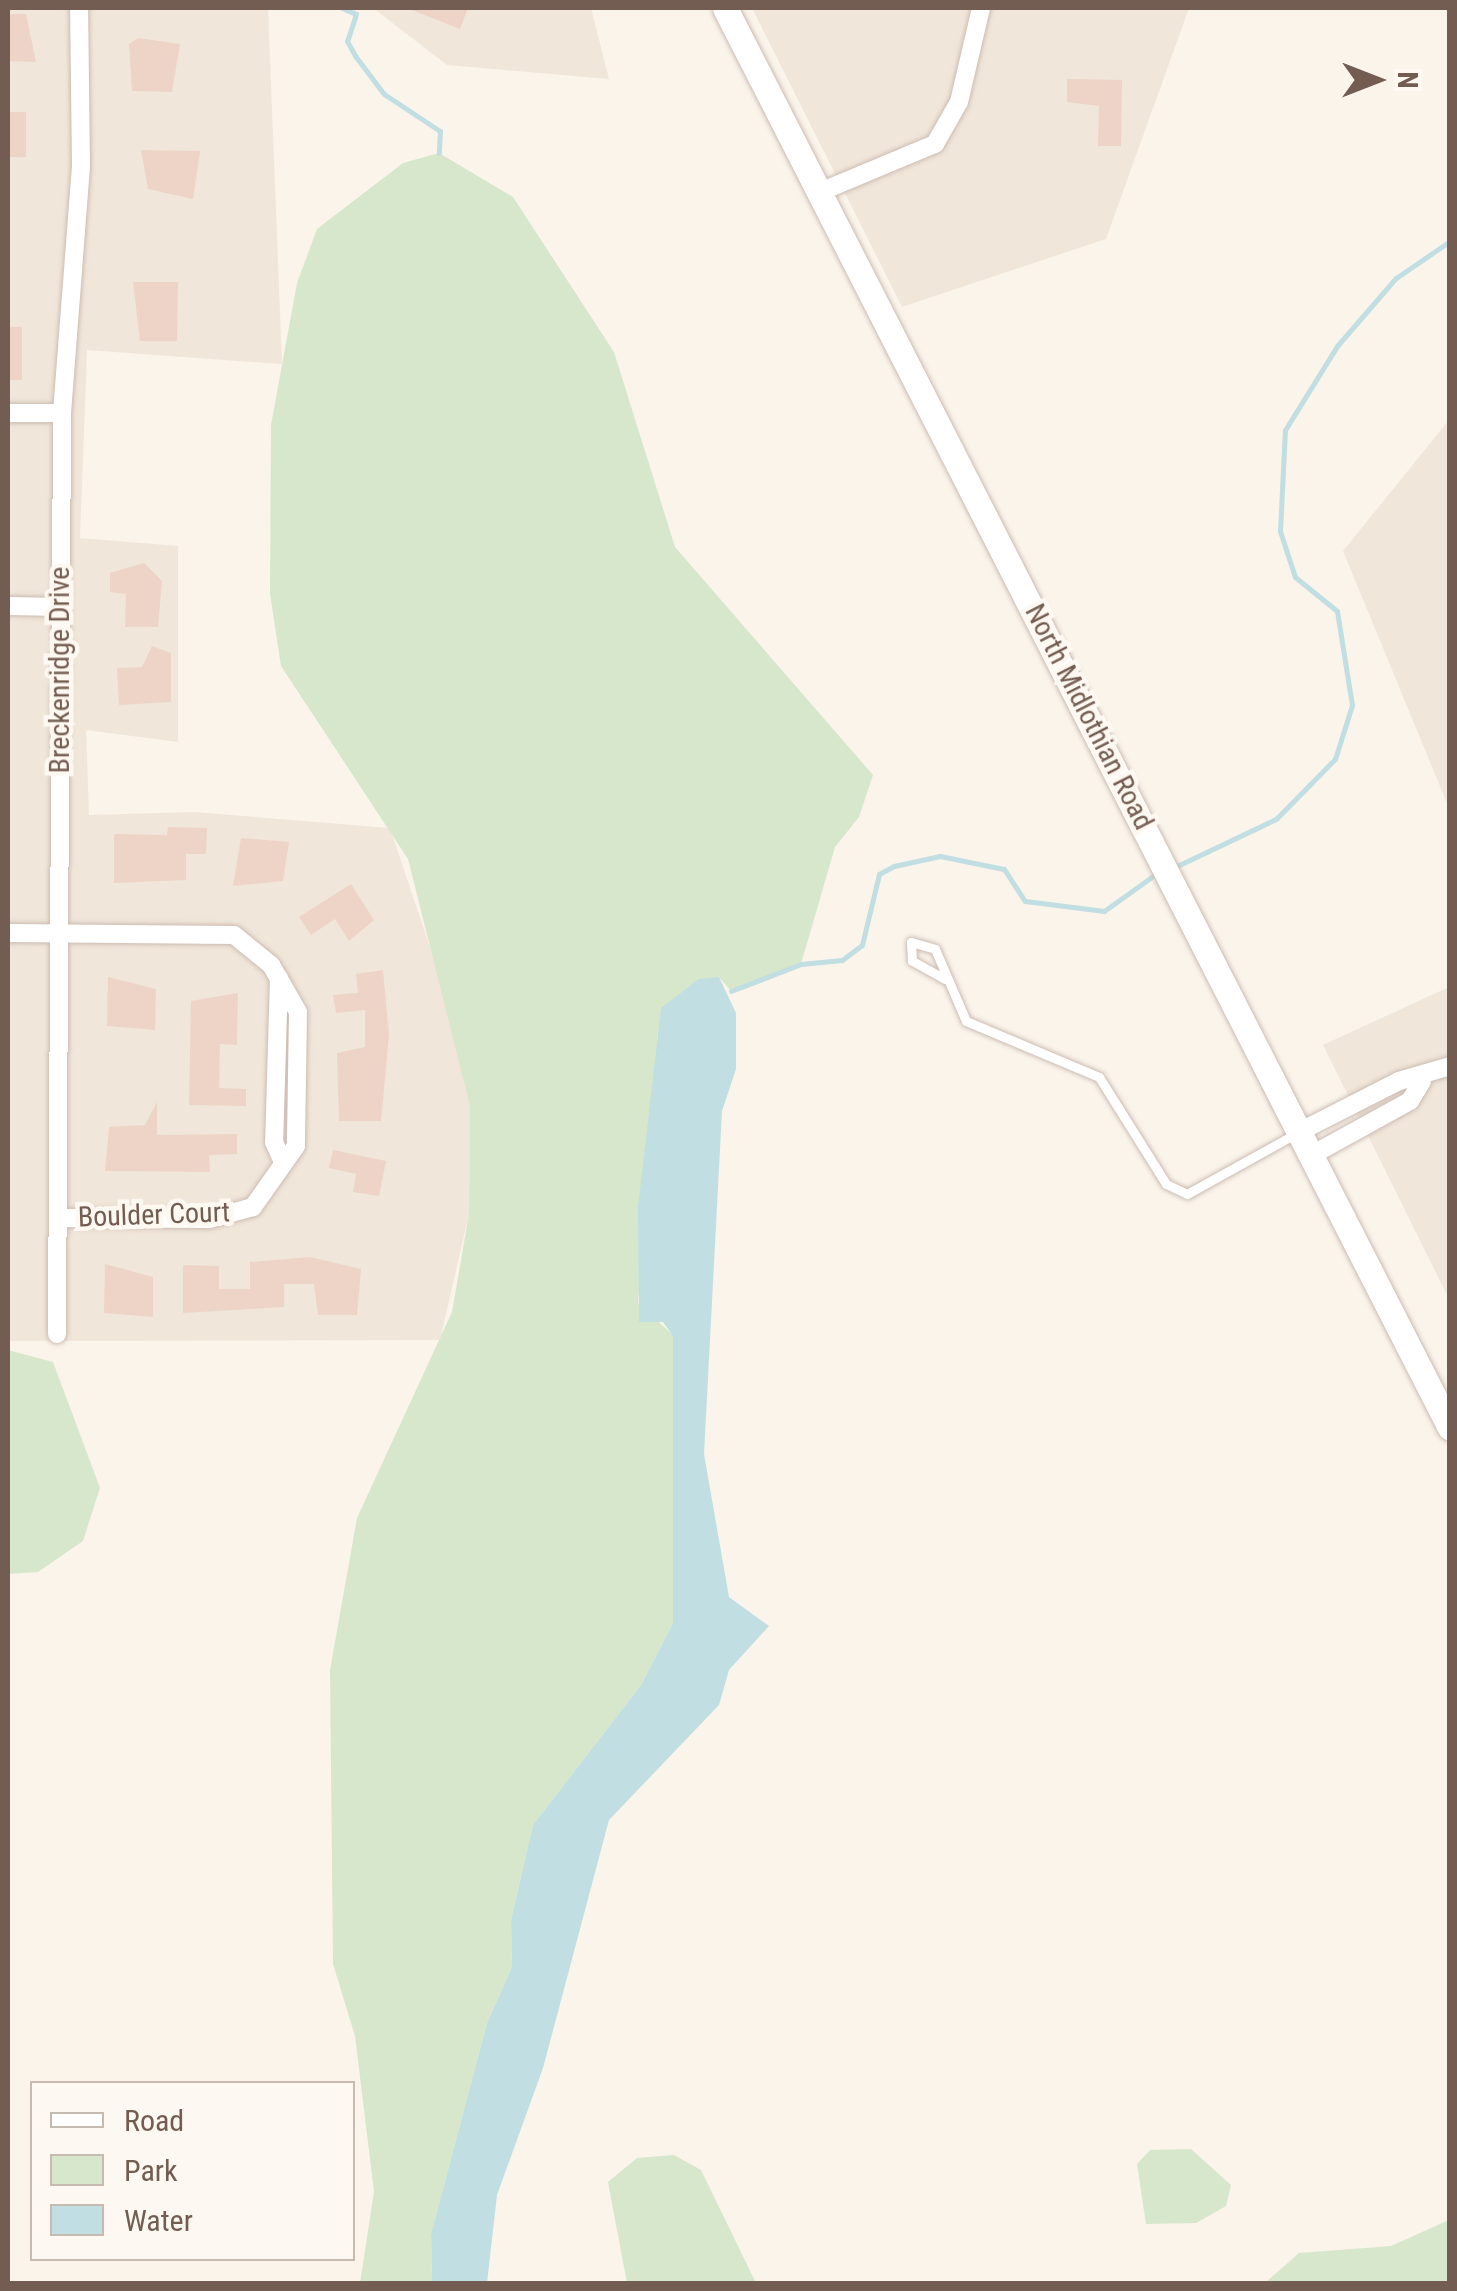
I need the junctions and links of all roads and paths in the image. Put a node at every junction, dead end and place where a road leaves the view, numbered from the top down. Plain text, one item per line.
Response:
1 (79, 8) edge
2 (726, 8) edge
3 (982, 8) edge
4 (820, 192) junction
5 (8, 413) edge
6 (62, 414) junction
7 (8, 606) edge
8 (61, 607) junction
9 (8, 933) edge
10 (58, 933) junction
11 (944, 979) junction
12 (1450, 1066) edge
13 (1422, 1081) junction
14 (1300, 1132) junction
15 (1312, 1155) junction
16 (59, 1218) junction
17 (57, 1334) dead end
18 (1450, 1428) edge

1 - 6 street, Breckenridge Drive
2 - 4 main road, North Midlothian Road
3 - 4 street
4 - 14 main road, North Midlothian Road
5 - 6 street
6 - 8 street, Breckenridge Drive
7 - 8 street
8 - 10 street, Breckenridge Drive
9 - 10 street, Boulder Court
10 - 16 street, Breckenridge Drive
10 - 16 street, Boulder Court
11 - 11 lane
11 - 14 lane
12 - 13 street
13 - 14 street
13 - 15 street
14 - 15 main road, North Midlothian Road
15 - 18 main road, North Midlothian Road
16 - 17 street, Breckenridge Drive

